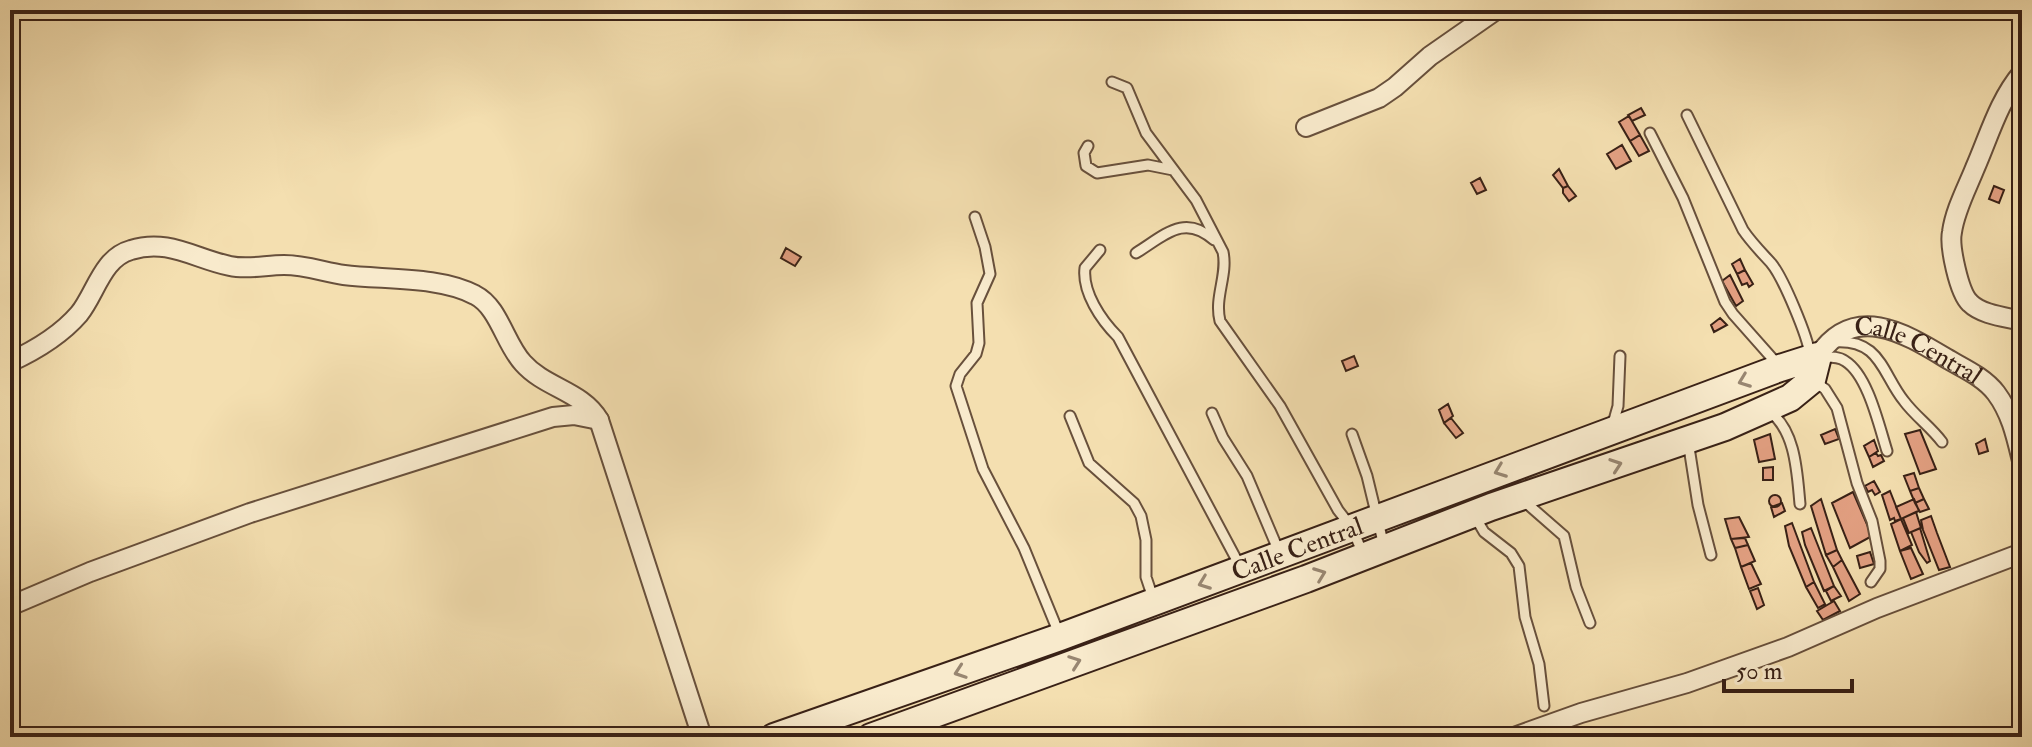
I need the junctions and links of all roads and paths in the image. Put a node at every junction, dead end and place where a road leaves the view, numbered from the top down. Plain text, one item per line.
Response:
1 (1496, 10) edge
2 (2022, 73) edge
3 (1112, 82) dead end
4 (1687, 115) dead end
5 (1306, 127) dead end
6 (1650, 133) dead end
7 (1088, 146) dead end
8 (1175, 170) junction
9 (975, 217) dead end
10 (1219, 245) junction
11 (1100, 250) dead end
12 (1136, 253) dead end
13 (2022, 321) edge
14 (1620, 356) dead end
15 (1816, 359) junction
16 (10, 362) edge
17 (1780, 368) junction
18 (1766, 409) junction
19 (1212, 413) dead end
20 (1070, 416) dead end
21 (599, 420) junction
22 (1611, 430) junction
23 (1352, 434) dead end
24 (1688, 440) junction
25 (1942, 442) dead end
26 (1887, 451) dead end
27 (2022, 461) edge
28 (1519, 497) junction
29 (1800, 504) dead end
30 (1473, 514) junction
31 (1364, 523) junction
32 (1375, 553) junction
33 (2022, 553) edge
34 (1281, 555) junction
35 (1711, 555) dead end
36 (1242, 569) junction
37 (1871, 582) dead end
38 (1155, 602) junction
39 (10, 606) edge
40 (1590, 623) dead end
41 (1060, 637) junction
42 (1544, 706) dead end
43 (1534, 733) edge
44 (702, 737) edge
45 (774, 737) edge
46 (871, 737) edge
47 (1514, 737) edge

1 - 5 street
2 - 13 street
3 - 8 lane
4 - 15 lane
6 - 17 lane
7 - 8 lane
8 - 10 lane
9 - 41 lane
10 - 12 lane
10 - 31 lane
11 - 36 lane
14 - 22 lane
15 - 17 street, Calle Central
15 - 18 street, Calle Central
15 - 25 lane
15 - 26 lane
15 - 27 street, Calle Central
15 - 37 lane
16 - 21 street
17 -> 22 street, Calle Central
18 - 24 street, Calle Central
18 - 29 lane
19 - 34 lane
20 - 38 lane
21 - 39 street
21 - 44 street
22 -> 31 street, Calle Central
23 - 31 lane
28 -> 24 street, Calle Central
24 - 35 lane
28 - 30 street, Calle Central
28 - 40 lane
30 - 32 street, Calle Central
30 - 42 lane
31 - 32 lane
31 - 32 lane
31 - 34 street, Calle Central
46 -> 32 street, Calle Central
33 - 43 street
34 - 36 street, Calle Central
36 -> 38 street, Calle Central
38 - 41 street, Calle Central
41 -> 45 street, Calle Central
43 - 47 street

